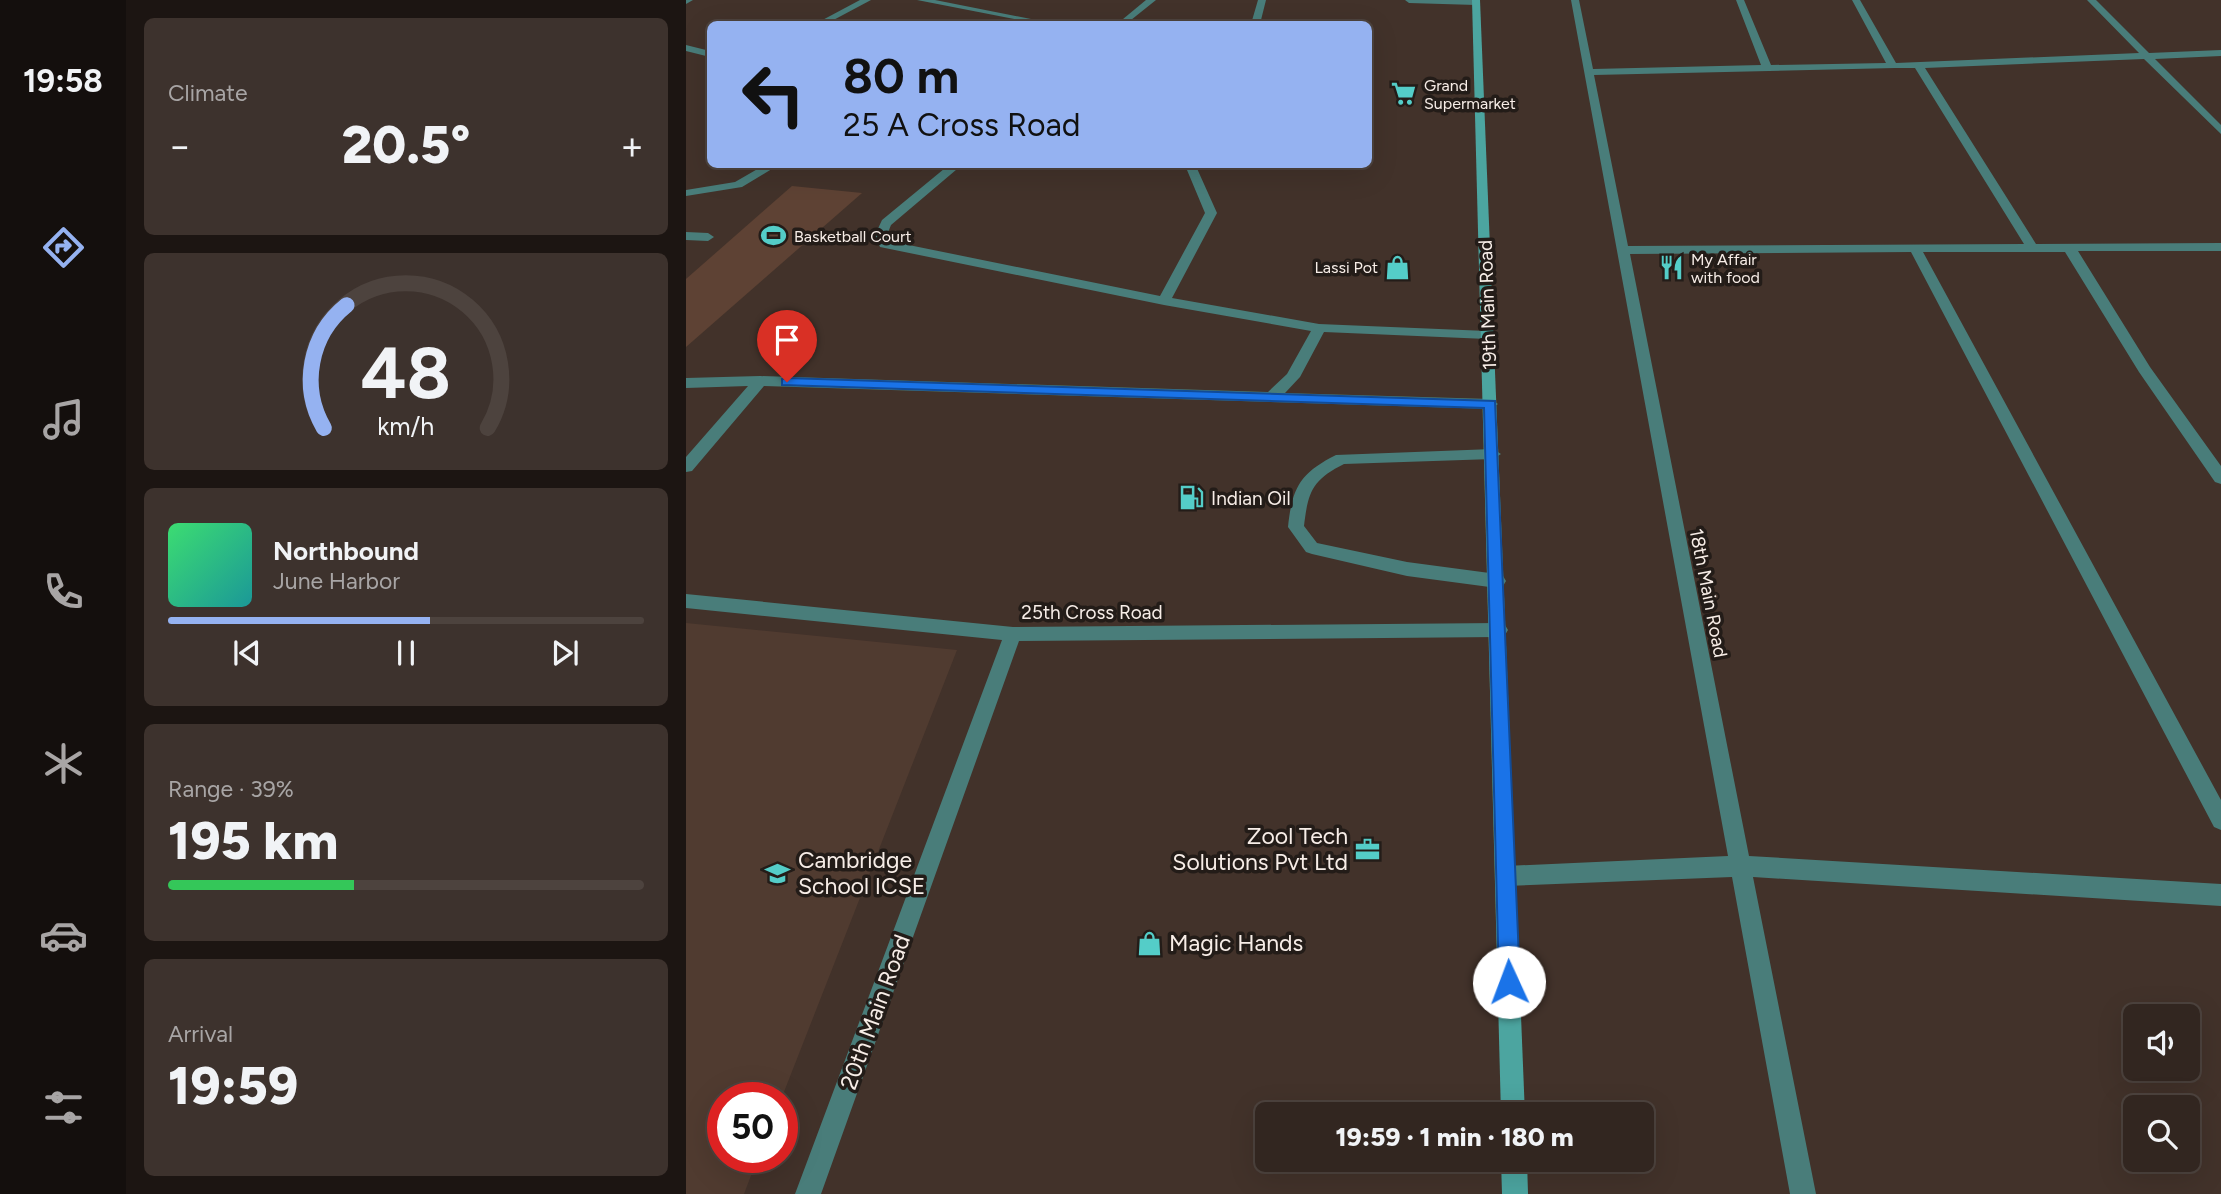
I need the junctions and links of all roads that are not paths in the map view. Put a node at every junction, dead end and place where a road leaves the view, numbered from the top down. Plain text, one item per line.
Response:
1 (867, 0) edge
2 (921, 0) edge
3 (1152, 0) edge
4 (1262, 0) edge
5 (1409, 0) edge
6 (1575, 0) edge
7 (1740, 0) edge
8 (1856, 0) edge
9 (2091, 0) edge
10 (1476, 1) edge
11 (993, 14) junction
12 (826, 21) edge
13 (980, 21) edge
14 (1034, 21) edge
15 (1125, 21) edge
16 (1256, 21) edge
17 (686, 48) edge
18 (2221, 52) edge
19 (707, 53) edge
20 (2146, 56) junction
21 (1918, 65) junction
22 (1893, 66) junction
23 (1766, 68) junction
24 (1589, 72) junction
25 (2221, 131) edge
26 (768, 168) edge
27 (953, 168) edge
28 (1192, 168) edge
29 (686, 193) edge
30 (686, 236) edge
31 (708, 237) dead end
32 (2221, 248) edge
33 (2033, 249) junction
34 (2070, 249) junction
35 (1623, 250) junction
36 (1916, 250) junction
37 (1164, 301) junction
38 (1320, 328) junction
39 (1488, 335) junction
40 (760, 381) junction
41 (686, 383) edge
42 (1272, 397) junction
43 (1491, 404) junction
44 (1493, 454) junction
45 (686, 467) edge
46 (2221, 478) edge
47 (1497, 581) junction
48 (686, 601) edge
49 (1499, 630) junction
50 (1013, 634) junction
51 (2221, 820) edge
52 (1739, 866) junction
53 (1506, 876) junction
54 (2221, 894) edge
55 (1513, 1102) edge
56 (1514, 1172) edge
57 (808, 1194) edge
58 (1515, 1194) edge
59 (1803, 1194) edge

1 - 12 street
2 - 11 street
3 - 15 street
4 - 16 street
5 - 10 street
6 - 24 street, 18th Main Road
7 - 23 street
8 - 22 street
9 - 20 street
10 - 39 main road, 19th Main Road
11 - 13 street
11 - 14 street
17 - 19 street
18 - 20 street
20 - 21 street
20 - 25 street
21 - 22 street
21 - 33 street
22 - 23 street
23 - 24 street
24 - 35 street, 18th Main Road
26 - 29 street
27 - 37 street
28 - 37 street
30 - 31 street
32 - 34 street
33 - 34 street
33 - 36 street
34 - 46 street
35 - 36 street
35 - 52 street, 18th Main Road
36 - 51 street
37 - 38 street
38 - 39 street
38 - 42 street
39 - 43 main road, 19th Main Road
40 - 41 street
40 - 42 street
40 - 45 street
42 - 43 street
43 - 44 main road, 19th Main Road
44 - 47 main road, 19th Main Road
44 - 47 street
47 - 49 main road, 19th Main Road
48 - 50 street, 25th Cross Road
49 - 50 street, 25th Cross Road
49 - 53 main road, 19th Main Road
50 - 57 street, 20th Main Road
52 - 53 street
52 - 54 street
52 - 59 street, 18th Main Road
53 - 55 main road, 19th Main Road
56 - 58 main road

